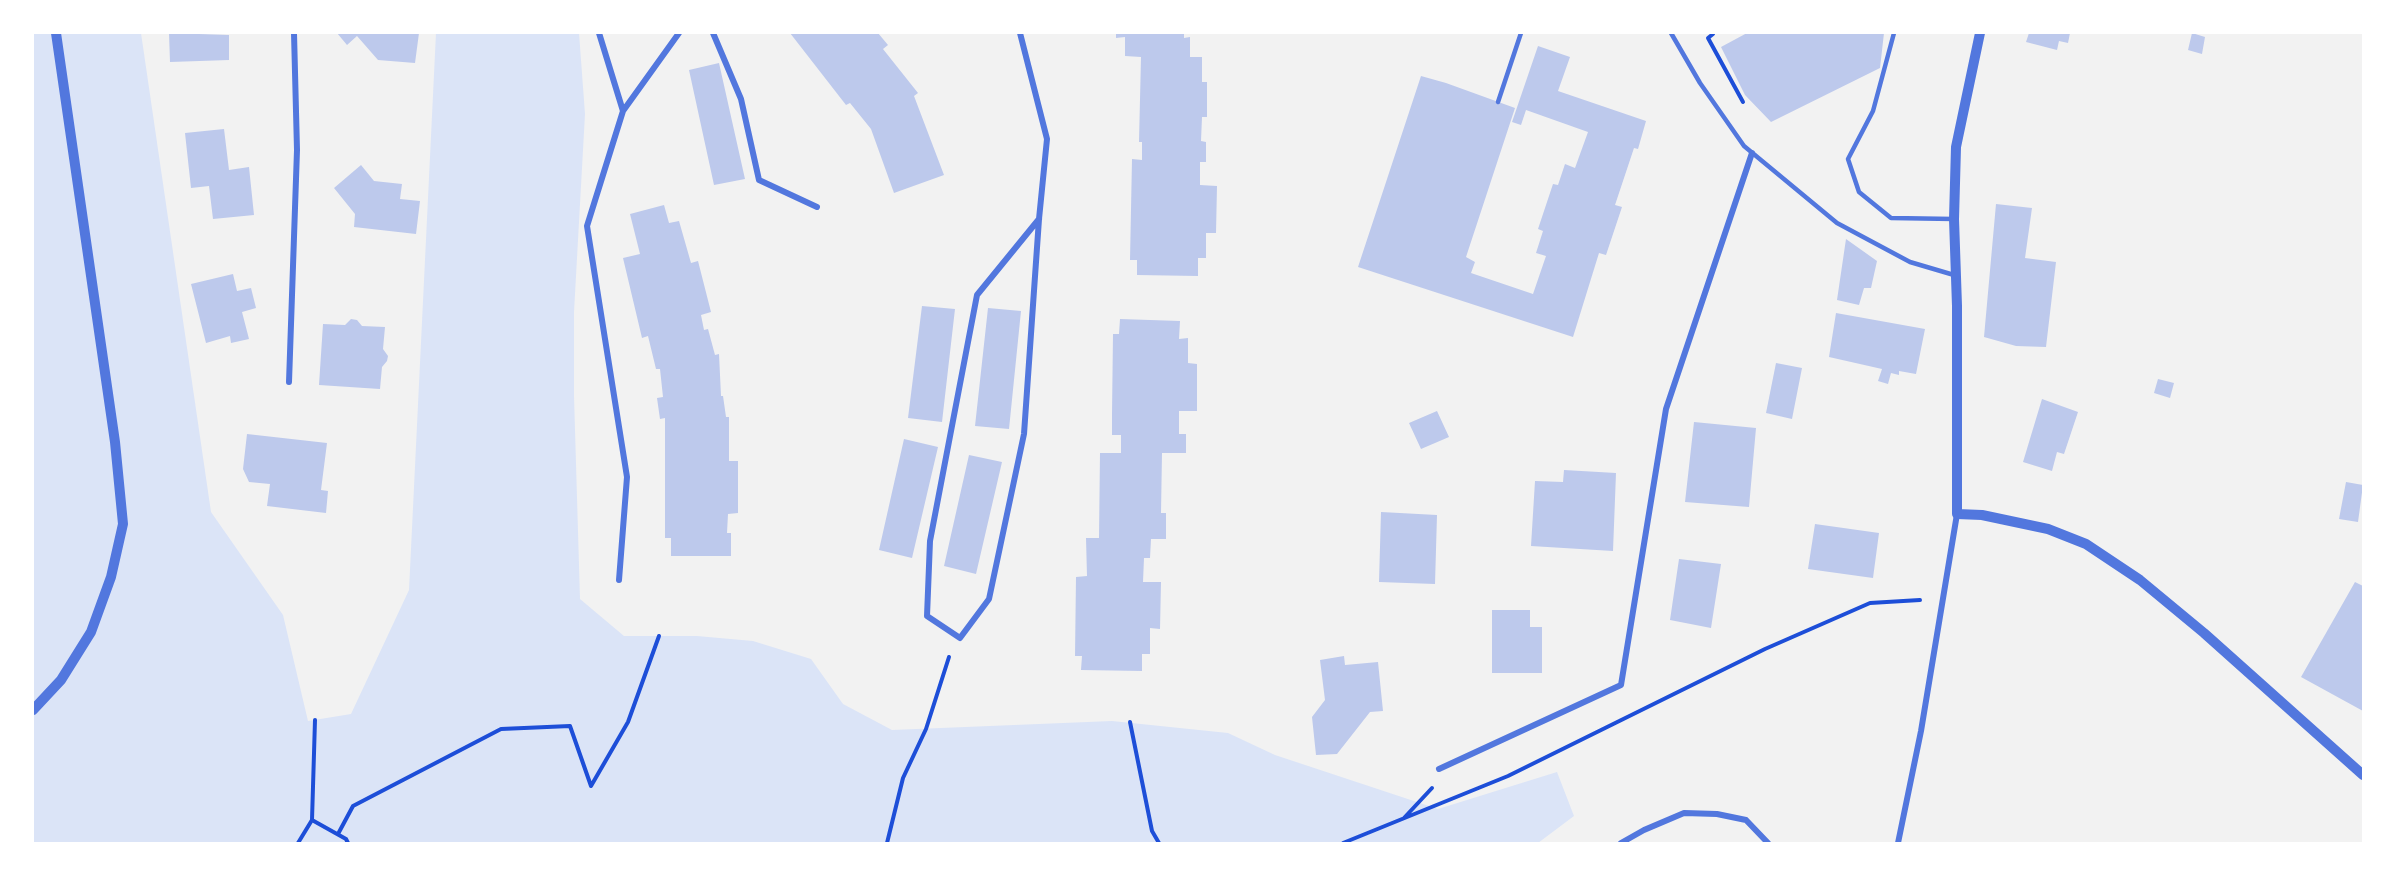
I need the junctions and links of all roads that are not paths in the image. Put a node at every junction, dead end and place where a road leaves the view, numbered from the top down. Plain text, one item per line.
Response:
1 (56, 33) edge
2 (294, 33) edge
3 (599, 33) edge
4 (679, 33) edge
5 (713, 33) edge
6 (1020, 33) edge
7 (1521, 33) edge
8 (1671, 33) edge
9 (1894, 33) edge
10 (1980, 33) edge
11 (1498, 102) dead end
12 (623, 111) junction
13 (1752, 153) junction
14 (817, 207) dead end
15 (1038, 219) junction
16 (1954, 219) junction
17 (1956, 275) junction
18 (289, 382) dead end
19 (1957, 514) junction
20 (620, 580) dead end
21 (33, 710) edge
22 (1439, 769) dead end
23 (2363, 775) edge
24 (1621, 843) edge
25 (1768, 843) edge
26 (1898, 843) edge

1 - 21 street
2 - 18 street
3 - 12 street
4 - 12 street
5 - 14 street
6 - 15 street
7 - 11 lane
8 - 13 lane
9 - 16 lane
10 - 16 street
12 - 20 street
13 - 17 lane
13 - 22 street
15 - 15 street
16 - 17 street
17 - 19 street
19 - 23 street
19 - 26 street
24 - 25 street

